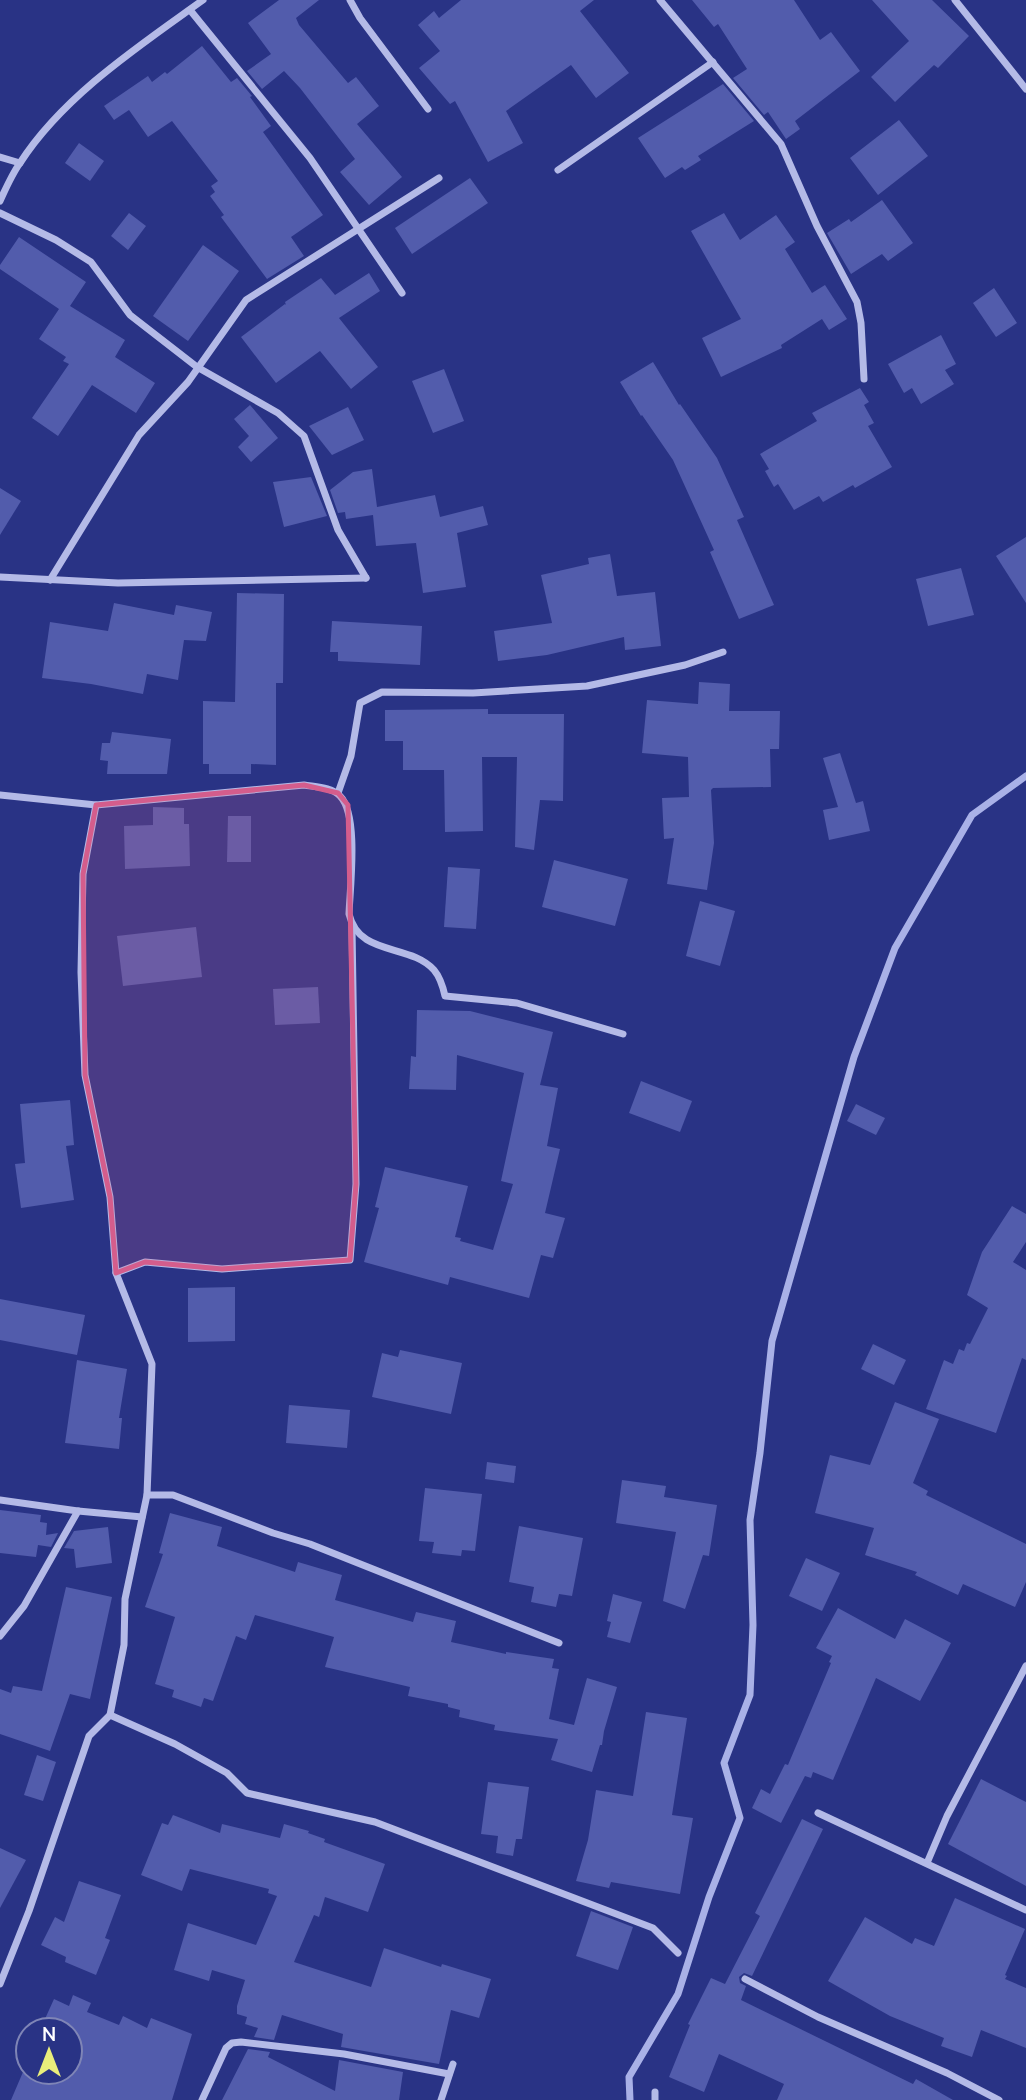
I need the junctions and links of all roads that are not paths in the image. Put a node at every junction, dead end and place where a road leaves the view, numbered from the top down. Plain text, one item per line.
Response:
1 (203, 0) edge
2 (350, 0) edge
3 (660, 0) edge
4 (955, 0) edge
5 (190, 10) junction
6 (713, 62) junction
7 (1026, 89) edge
8 (428, 110) dead end
9 (0, 157) edge
10 (20, 163) junction
11 (558, 170) dead end
12 (439, 178) dead end
13 (0, 201) edge
14 (0, 214) edge
15 (359, 229) junction
16 (402, 293) dead end
17 (197, 367) junction
18 (864, 379) dead end
19 (0, 577) edge
20 (50, 580) junction
21 (723, 652) dead end
22 (338, 793) junction
23 (0, 795) edge
24 (96, 806) junction
25 (352, 927) junction
26 (623, 1034) dead end
27 (116, 1273) junction
28 (147, 1495) junction
29 (0, 1500) edge
30 (78, 1511) junction
31 (142, 1517) junction
32 (0, 1636) edge
33 (559, 1643) dead end
34 (1026, 1666) edge
35 (110, 1715) junction
36 (818, 1813) dead end
37 (927, 1863) junction
38 (1026, 1910) edge
39 (678, 1953) dead end
40 (745, 1979) dead end
41 (0, 1984) edge
42 (453, 2064) dead end
43 (449, 2074) junction
44 (202, 2100) edge
45 (441, 2100) edge
46 (999, 2100) edge

1 - 5 street
2 - 8 street
3 - 6 street
4 - 7 street
5 - 10 street
5 - 15 street
6 - 11 street
6 - 18 street
9 - 10 street
10 - 13 street
12 - 15 street
14 - 17 street
15 - 16 street
15 - 17 street
17 - 20 street
17 - 20 street
19 - 20 street
21 - 22 street
22 - 24 street
22 - 25 street
23 - 24 street
24 - 27 street
25 - 26 street
25 - 27 street
27 - 28 street
28 - 31 street
28 - 33 street
29 - 30 street
30 - 31 street
30 - 32 street
31 - 35 street
34 - 37 street
35 - 39 street
35 - 41 street
36 - 37 street
37 - 38 street
40 - 46 street
42 - 43 street
43 - 44 street
43 - 45 street

